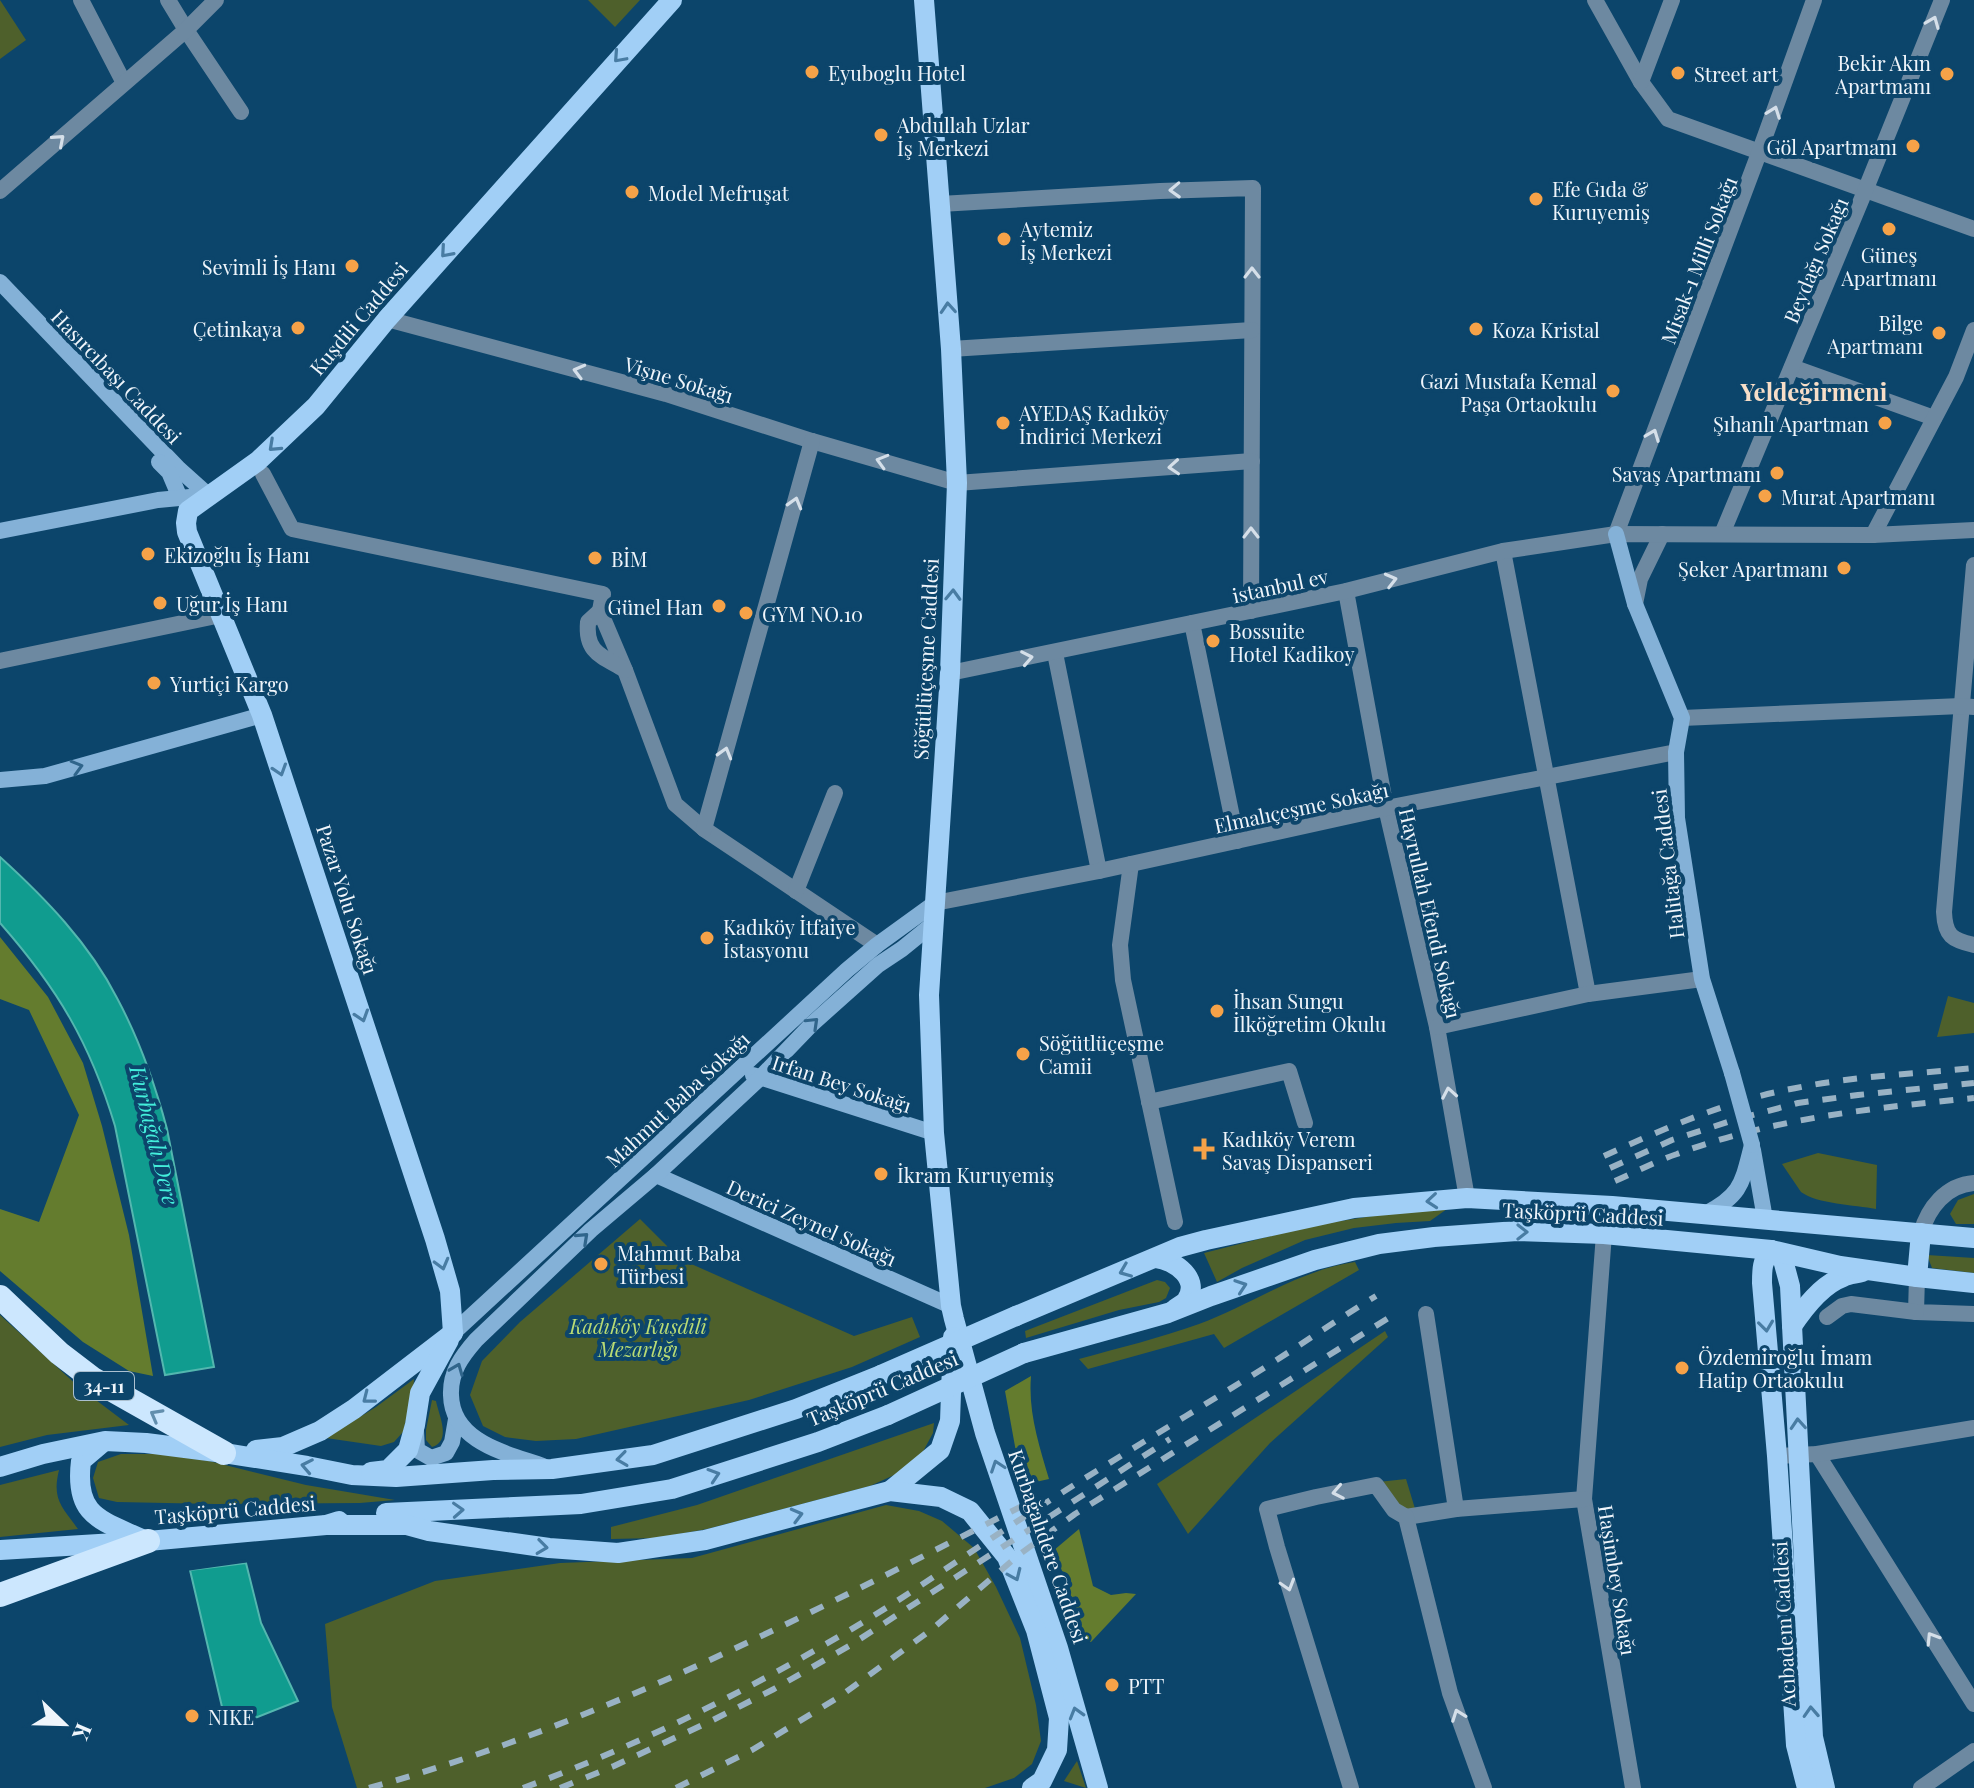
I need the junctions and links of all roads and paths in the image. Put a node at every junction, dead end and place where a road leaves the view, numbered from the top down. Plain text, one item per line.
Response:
1 (81, 0) edge
2 (168, 0) edge
3 (216, 0) edge
4 (672, 0) edge
5 (915, 0) edge
6 (924, 0) edge
7 (1595, 0) edge
8 (1672, 0) edge
9 (1814, 0) edge
10 (1942, 0) edge
11 (925, 24) junction
12 (186, 30) junction
13 (1641, 82) junction
14 (124, 83) junction
15 (241, 112) dead end
16 (1759, 153) junction
17 (0, 191) edge
18 (1865, 191) junction
19 (940, 204) junction
20 (1974, 229) edge
21 (0, 282) edge
22 (0, 296) edge
23 (387, 319) junction
24 (1252, 330) junction
25 (1974, 330) edge
26 (951, 349) junction
27 (1792, 367) junction
28 (1934, 418) junction
29 (812, 441) junction
30 (1252, 461) junction
31 (263, 474) dead end
32 (957, 483) junction
33 (208, 495) junction
34 (180, 498) junction
35 (1974, 530) edge
36 (0, 531) edge
37 (1616, 534) junction
38 (1662, 534) junction
39 (1722, 534) junction
40 (1873, 535) junction
41 (1503, 551) junction
42 (1974, 565) edge
43 (1346, 591) junction
44 (1635, 604) junction
45 (1251, 611) junction
46 (221, 615) junction
47 (1192, 623) junction
48 (1055, 653) junction
49 (0, 661) edge
50 (950, 673) junction
51 (1967, 706) edge
52 (262, 715) junction
53 (1682, 718) junction
54 (1676, 752) junction
55 (1546, 777) junction
56 (0, 780) edge
57 (835, 793) dead end
58 (1386, 808) junction
59 (704, 829) junction
60 (1237, 841) junction
61 (1131, 864) junction
62 (1099, 871) junction
63 (796, 891) junction
64 (935, 913) junction
65 (877, 945) junction
66 (1974, 945) edge
67 (1702, 979) junction
68 (1588, 994) junction
69 (1437, 1027) junction
70 (739, 1070) junction
71 (760, 1078) junction
72 (1149, 1102) junction
73 (1305, 1123) dead end
74 (934, 1133) junction
75 (1752, 1145) junction
76 (656, 1175) junction
77 (1974, 1183) edge
78 (1467, 1198) junction
79 (1705, 1214) junction
80 (1765, 1219) junction
81 (1175, 1222) dead end
82 (1921, 1233) junction
83 (1604, 1234) junction
84 (1974, 1238) edge
85 (1771, 1250) junction
86 (1156, 1258) junction
87 (1871, 1270) junction
88 (1917, 1277) junction
89 (1974, 1283) edge
90 (0, 1297) edge
91 (1916, 1312) junction
92 (952, 1313) junction
93 (1168, 1313) junction
94 (1426, 1314) dead end
95 (1974, 1314) edge
96 (1827, 1317) dead end
97 (1792, 1326) junction
98 (453, 1333) junction
99 (456, 1419) junction
100 (415, 1425) junction
101 (1974, 1428) edge
102 (105, 1441) junction
103 (224, 1453) junction
104 (1808, 1455) junction
105 (1777, 1456) junction
106 (0, 1467) edge
107 (552, 1469) junction
108 (352, 1475) junction
109 (890, 1491) junction
110 (1584, 1499) junction
111 (1456, 1509) junction
112 (1406, 1517) junction
113 (326, 1525) junction
114 (148, 1541) junction
115 (0, 1550) edge
116 (0, 1595) edge
117 (1974, 1704) edge
118 (1974, 1751) edge
119 (1032, 1788) edge
120 (1098, 1788) edge
121 (1351, 1788) edge
122 (1484, 1788) edge
123 (1633, 1788) edge
124 (1807, 1788) edge
125 (1825, 1788) edge
126 (1921, 1788) edge

1 - 14 street
2 - 12 street
3 - 12 street
4 -> 23 main road, Kuşdili Caddesi
5 - 11 main road
6 - 11 main road, Söğütlüçeşme Caddesi
7 - 13 street
8 - 13 street
16 -> 9 street, Misak-ı Milli Sokağı
18 -> 10 street, Beydağı Sokağı
11 - 19 main road, Söğütlüçeşme Caddesi
12 - 14 street
12 - 15 street
13 - 16 street
17 -> 14 street
16 - 18 street
37 -> 16 street, Misak-ı Milli Sokağı
18 - 20 street
18 - 27 street, Beydağı Sokağı
24 -> 19 street
26 -> 19 main road, Söğütlüçeşme Caddesi
21 - 33 street, Hasırcıbaşı Caddesi
22 - 34 street, Hasırcıbaşı Caddesi
29 -> 23 street, Vişne Sokağı
23 -> 33 main road, Kuşdili Caddesi
24 - 26 street
24 - 30 street
25 - 28 street
26 - 32 main road, Söğütlüçeşme Caddesi
27 - 28 street
27 - 39 street, Beydağı Sokağı
28 - 40 street
32 -> 29 street, Vişne Sokağı
59 -> 29 street
30 -> 32 street
45 -> 30 street
31 - 59 street
50 -> 32 main road, Söğütlüçeşme Caddesi
33 - 34 street, Kuşdili Caddesi
33 - 46 main road, Pazar Yolu Sokağı
34 - 36 street, Kuşdili Caddesi
35 - 40 street, istanbul ev
37 - 38 street, istanbul ev
37 - 41 street, istanbul ev
37 - 44 street
38 - 39 street, istanbul ev
38 - 44 street
39 - 40 street, istanbul ev
43 -> 41 street, istanbul ev
41 - 55 street
42 - 51 street
43 - 45 street, istanbul ev
43 - 58 street, Hayrullah Efendi Sokağı
44 - 53 street
45 - 47 street, istanbul ev
46 - 49 street
46 - 52 main road, Pazar Yolu Sokağı
47 - 48 street, istanbul ev
47 - 60 street
50 -> 48 street, istanbul ev
48 - 62 street
50 - 64 main road, Söğütlüçeşme Caddesi
51 - 53 street
51 - 66 street
56 -> 52 street
52 -> 98 main road, Pazar Yolu Sokağı
53 - 54 street, Halitağa Caddesi
54 - 55 street, Elmalıçeşme Sokağı
54 - 67 street, Halitağa Caddesi
55 - 58 street, Elmalıçeşme Sokağı
55 - 68 street
57 - 63 street
58 - 60 street, Elmalıçeşme Sokağı
58 - 69 street, Hayrullah Efendi Sokağı
59 - 63 street
60 - 61 street, Elmalıçeşme Sokağı
61 - 62 street, Elmalıçeşme Sokağı
61 - 72 street
62 - 64 street, Elmalıçeşme Sokağı
63 - 65 street
64 - 65 street, Mahmut Baba Sokağı
71 -> 64 street, Mahmut Baba Sokağı
64 - 74 main road, Söğütlüçeşme Caddesi
65 - 70 street, Mahmut Baba Sokağı
67 - 68 street
67 - 75 street, Halitağa Caddesi, bridge
68 - 69 street
78 -> 69 street, Hayrullah Efendi Sokağı
70 - 71 street, Irfan Bey Sokağı
70 - 98 street, Mahmut Baba Sokağı
71 - 74 street, Irfan Bey Sokağı
71 - 76 street, Mahmut Baba Sokağı
72 - 73 street
72 - 81 street
74 - 92 main road, Söğütlüçeşme Caddesi
75 - 79 street
75 - 80 street, Halitağa Caddesi
76 - 92 street, Derici Zeynel Sokağı
99 -> 76 street, Mahmut Baba Sokağı
77 - 82 street
78 - 79 main road, Taşköprü Caddesi
78 -> 86 main road, Taşköprü Caddesi
79 - 80 main road, Taşköprü Caddesi
80 - 82 main road, Taşköprü Caddesi
80 - 85 main road
82 - 84 main road, Taşköprü Caddesi
82 - 88 main road
83 - 85 main road, Taşköprü Caddesi
93 -> 83 main road, Taşköprü Caddesi
83 - 110 street, Haşimbey Sokağı
85 - 87 main road, Taşköprü Caddesi
85 - 97 main road, Acıbadem Caddesi
85 -> 105 main road, Acıbadem Caddesi
86 - 93 main road
86 -> 107 main road, Taşköprü Caddesi, bridge
87 - 88 main road, Taşköprü Caddesi
87 - 97 main road
88 - 89 main road, Taşköprü Caddesi
88 - 91 street
103 -> 90 highway, 34-11
91 - 95 street
91 - 96 street
92 - 109 main road
120 -> 92 main road, Kurbağalıdere Caddesi
113 -> 93 main road, Taşköprü Caddesi, bridge
94 - 111 street
104 -> 97 main road, Acıbadem Caddesi
98 - 100 main road
98 -> 103 main road
99 - 100 street
99 - 107 street
100 - 108 main road
101 - 104 street
102 - 103 main road, Taşköprü Caddesi
102 - 106 main road, Taşköprü Caddesi
102 - 114 main road
108 -> 103 main road, Taşköprü Caddesi
104 - 105 street
117 -> 104 street
125 -> 104 main road, Acıbadem Caddesi
105 - 124 main road, Acıbadem Caddesi
107 - 108 main road, Taşköprü Caddesi
113 -> 109 main road
109 -> 119 main road
110 - 111 street
110 - 123 street, Haşimbey Sokağı
111 - 112 street
112 -> 121 street
122 -> 112 street
113 - 114 main road, Taşköprü Caddesi
114 - 115 main road, Taşköprü Caddesi
114 - 116 highway
118 - 126 street

